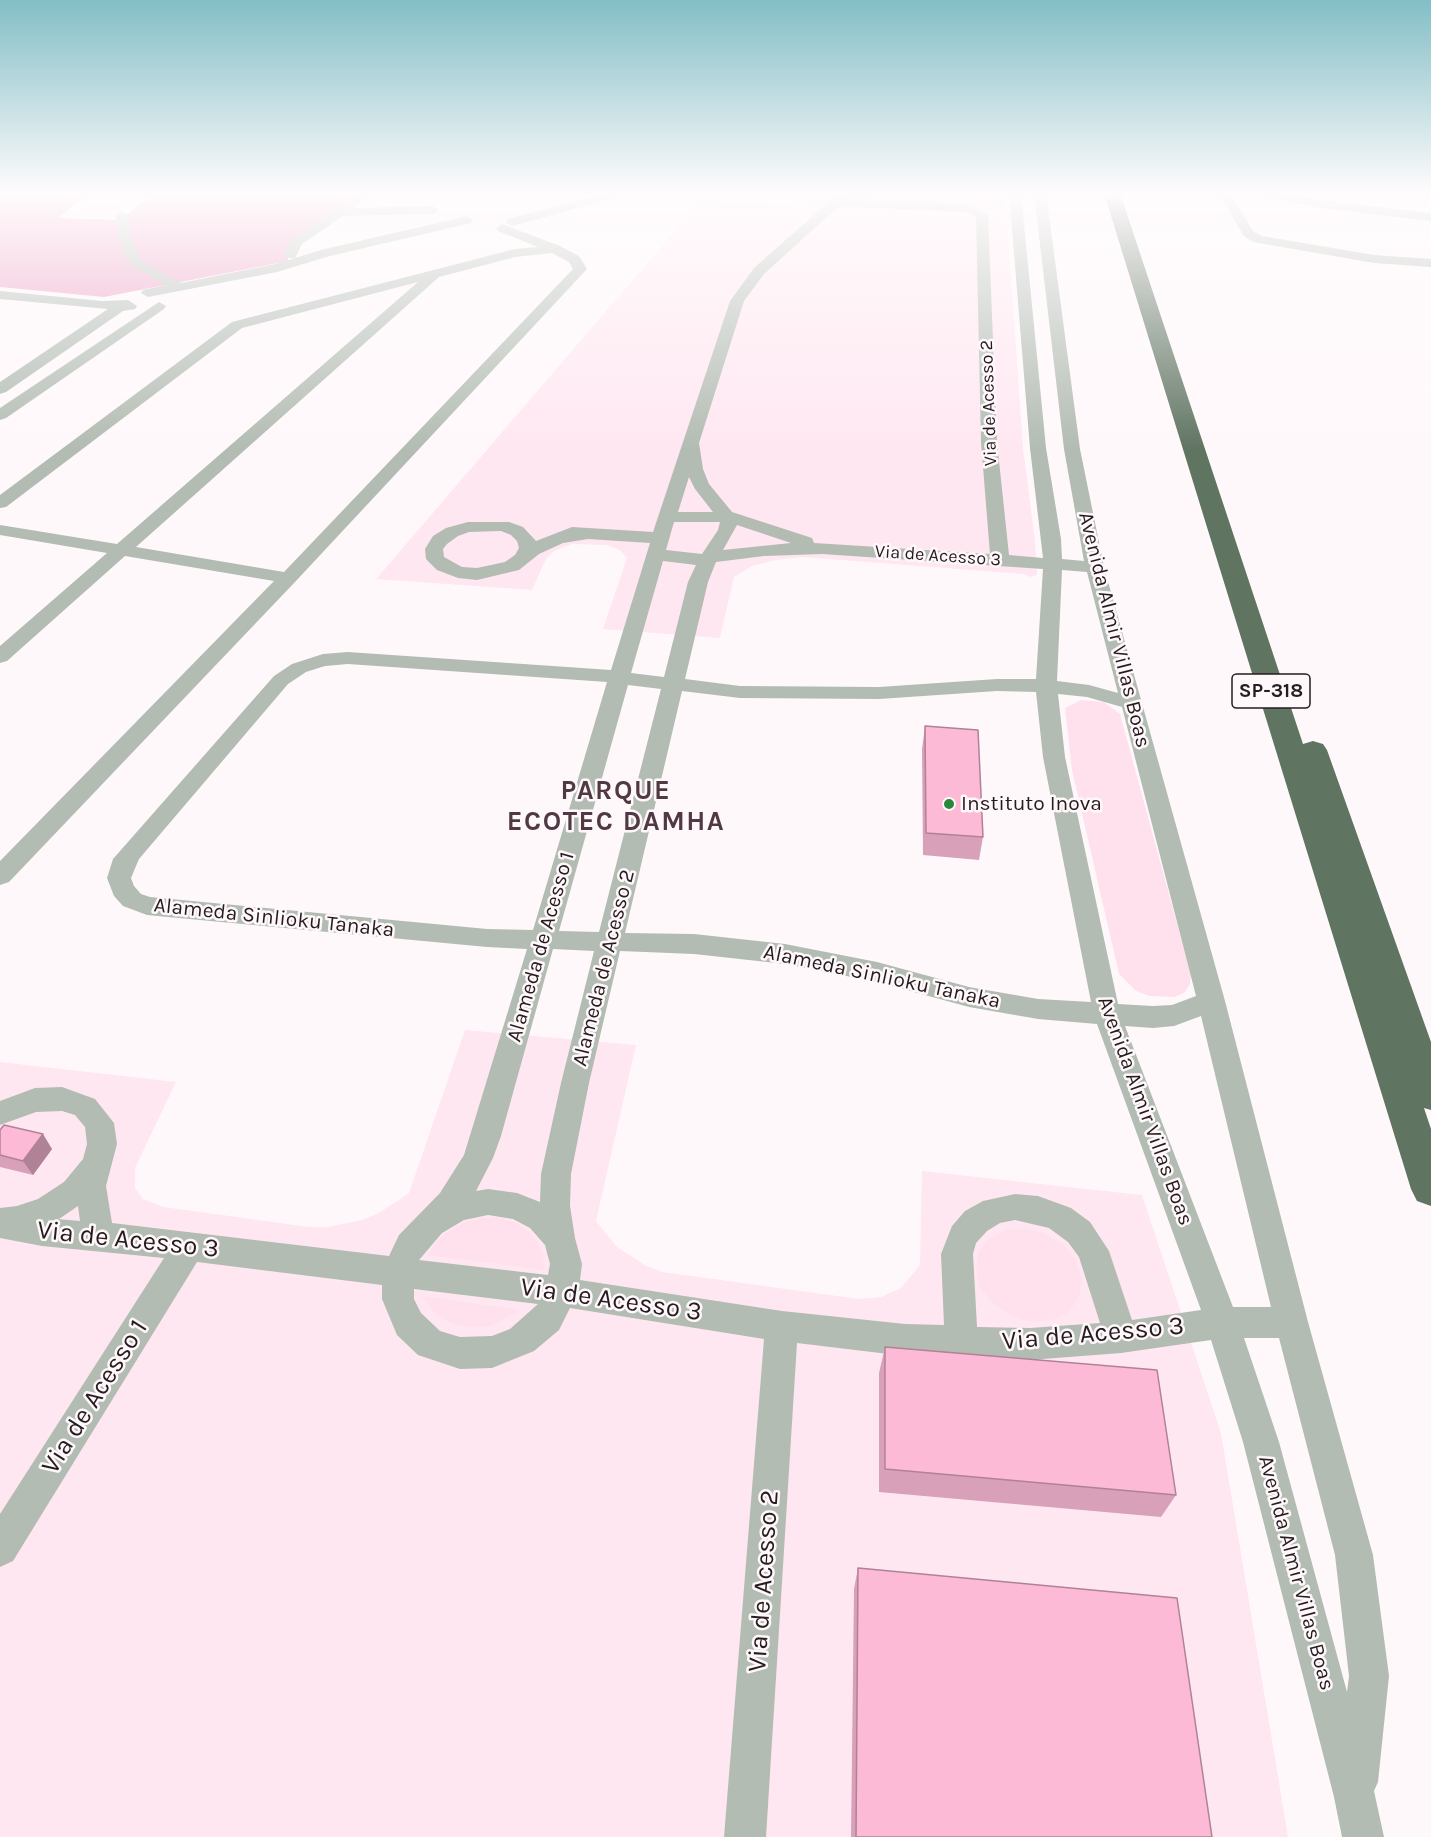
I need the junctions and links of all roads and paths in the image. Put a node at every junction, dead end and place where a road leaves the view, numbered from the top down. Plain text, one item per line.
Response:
1 (163, 279) edge
2 (224, 279) edge
3 (267, 279) edge
4 (416, 279) edge
5 (430, 279) edge
6 (571, 279) edge
7 (753, 279) edge
8 (984, 279) edge
9 (1023, 279) edge
10 (1051, 279) edge
11 (1139, 279) edge
12 (1152, 279) edge
13 (179, 288) junction
14 (374, 289) junction
15 (0, 295) edge
16 (136, 300) junction
17 (405, 300) junction
18 (163, 305) junction
19 (0, 389) edge
20 (0, 415) edge
21 (693, 439) junction
22 (0, 503) edge
23 (728, 516) junction
24 (667, 517) junction
25 (503, 526) junction
26 (0, 530) edge
27 (590, 533) junction
28 (658, 547) junction
29 (822, 548) junction
30 (121, 549) junction
31 (523, 558) junction
32 (709, 558) junction
33 (1000, 561) junction
34 (1053, 565) junction
35 (1095, 567) junction
36 (288, 578) junction
37 (0, 657) edge
38 (619, 678) junction
39 (673, 684) junction
40 (1046, 686) junction
41 (1131, 703) junction
42 (0, 876) edge
43 (543, 940) junction
44 (610, 942) junction
45 (1211, 1001) junction
46 (1107, 1014) junction
47 (1431, 1095) edge
48 (0, 1113) edge
49 (94, 1168) junction
50 (1431, 1189) edge
51 (0, 1222) edge
52 (431, 1223) junction
53 (102, 1236) junction
54 (559, 1238) junction
55 (189, 1246) junction
56 (399, 1271) junction
57 (562, 1292) junction
58 (1291, 1322) junction
59 (1222, 1323) junction
60 (782, 1326) junction
61 (1120, 1337) junction
62 (961, 1342) junction
63 (0, 1548) edge
64 (1355, 1797) junction
65 (745, 1837) edge
66 (1363, 1837) edge

1 - 13 street
2 - 13 street
3 - 18 street
4 - 14 street
5 - 17 street
6 - 36 street
7 - 21 street
8 - 33 street, Via de Acesso 2
9 - 34 street, Avenida Almir Villas Boas
10 - 35 street, Avenida Almir Villas Boas
11 - 50 highway, SP-318
12 - 47 highway, SP-318
13 - 16 street
14 - 17 street
14 - 22 street
15 - 16 street
16 - 18 street
16 - 18 street
16 - 19 street
17 - 30 street
18 - 20 street
21 - 23 street
21 - 24 street, Alameda de Acesso 1
23 - 24 street
23 - 29 street
23 - 32 street, Alameda de Acesso 2
24 - 28 street, Alameda de Acesso 1
25 - 27 street
25 - 31 street
25 - 31 street
26 - 30 street
27 - 28 street
27 - 31 street
28 - 32 street
28 - 38 street, Alameda de Acesso 1
29 - 32 street
29 - 33 street, Via de Acesso 3
30 - 36 street
30 - 37 street
32 - 39 street, Alameda de Acesso 2
33 - 34 street, Via de Acesso 3
34 - 35 street, Via de Acesso 3
34 - 40 street, Avenida Almir Villas Boas
35 - 41 street, Avenida Almir Villas Boas
36 - 42 street
38 - 39 street, Alameda Sinlioku Tanaka
38 - 43 street, Alameda de Acesso 1
38 - 43 street, Alameda Sinlioku Tanaka
39 - 40 street, Alameda Sinlioku Tanaka
39 - 44 street, Alameda de Acesso 2
40 - 41 street, Alameda Sinlioku Tanaka
40 - 46 street, Avenida Almir Villas Boas
41 - 45 street, Avenida Almir Villas Boas
43 - 44 street, Alameda Sinlioku Tanaka
43 - 52 street, Alameda de Acesso 1
44 - 46 street, Alameda Sinlioku Tanaka
44 - 54 street, Alameda de Acesso 2
45 - 46 street, Alameda Sinlioku Tanaka
45 - 58 street, Avenida Almir Villas Boas
46 - 59 street, Avenida Almir Villas Boas
48 - 49 street
49 - 51 street
49 - 53 street
51 - 53 street, Via de Acesso 3
52 - 54 street
52 - 56 street, Alameda de Acesso 1
53 - 55 street, Via de Acesso 3
54 - 57 street, Alameda de Acesso 2
55 - 56 street, Via de Acesso 3
55 - 63 street, Via de Acesso 1
56 - 57 street, Via de Acesso 3
56 - 57 street
57 - 60 street, Via de Acesso 3
58 - 59 street, Via de Acesso 3
58 - 64 street, Avenida Almir Villas Boas
59 - 61 street, Via de Acesso 3
59 - 64 street, Avenida Almir Villas Boas
60 - 62 street, Via de Acesso 3
60 - 65 street, Via de Acesso 2
61 - 62 street, Via de Acesso 3
61 - 62 street
64 - 66 street, Avenida Almir Villas Boas

